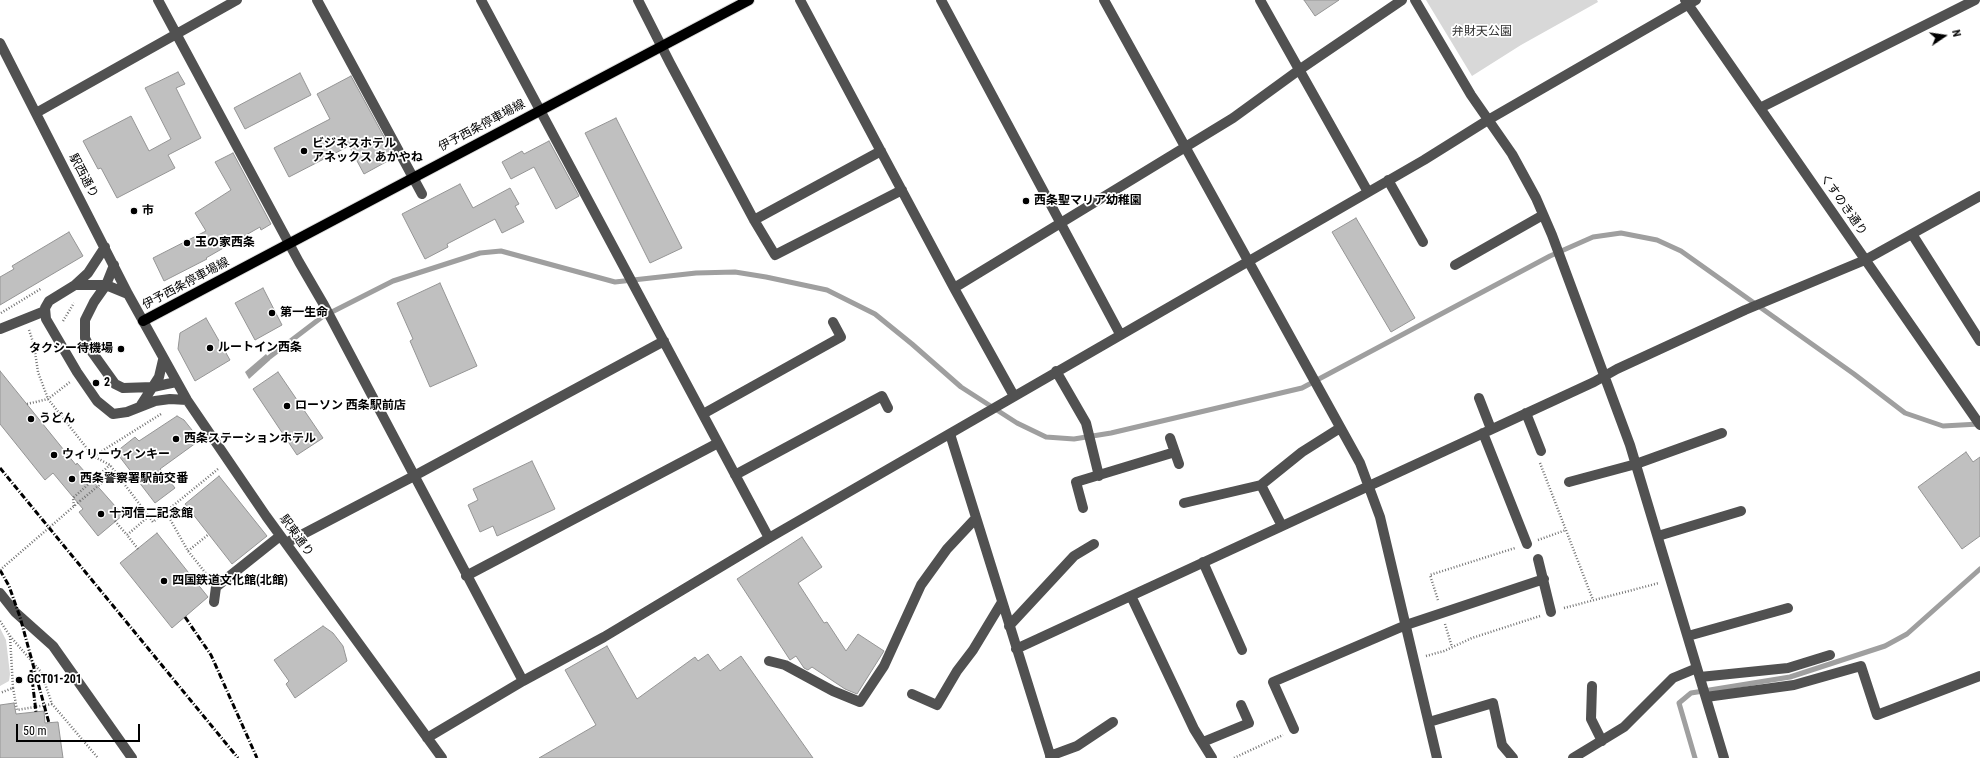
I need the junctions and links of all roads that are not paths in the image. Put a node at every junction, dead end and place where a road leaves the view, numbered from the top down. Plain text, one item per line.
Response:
1 (158, 0) edge
2 (237, 0) edge
3 (317, 0) edge
4 (481, 0) edge
5 (638, 0) edge
6 (749, 0) edge
7 (800, 0) edge
8 (941, 0) edge
9 (1104, 0) edge
10 (1260, 0) edge
11 (1402, 0) edge
12 (1416, 0) edge
13 (1975, 0) edge
14 (1690, 2) edge
15 (176, 34) junction
16 (0, 42) edge
17 (662, 46) junction
18 (1299, 70) junction
19 (1760, 108) junction
20 (541, 110) junction
21 (36, 113) junction
22 (1488, 120) junction
23 (1186, 147) junction
24 (881, 151) junction
25 (413, 178) junction
26 (1388, 180) junction
27 (902, 190) junction
28 (1368, 192) junction
29 (422, 194) dead end
30 (1980, 196) edge
31 (1543, 215) junction
32 (754, 220) junction
33 (1061, 223) junction
34 (1912, 234) junction
35 (1423, 242) dead end
36 (290, 244) junction
37 (105, 247) junction
38 (1248, 260) junction
39 (1865, 260) junction
40 (114, 265) junction
41 (1455, 265) dead end
42 (75, 285) junction
43 (106, 285) junction
44 (954, 288) junction
45 (128, 294) junction
46 (45, 311) junction
47 (143, 321) junction
48 (833, 322) dead end
49 (0, 329) edge
50 (1120, 334) junction
51 (664, 341) junction
52 (1980, 341) edge
53 (163, 360) junction
54 (1056, 371) junction
55 (1605, 376) junction
56 (176, 382) junction
57 (153, 387) junction
58 (1014, 396) junction
59 (1479, 398) dead end
60 (187, 400) junction
61 (141, 405) junction
62 (888, 408) dead end
63 (1526, 413) junction
64 (703, 414) junction
65 (1980, 425) edge
66 (1340, 428) junction
67 (1487, 431) junction
68 (1722, 433) dead end
69 (950, 434) junction
70 (1170, 438) dead end
71 (718, 443) junction
72 (1541, 450) road end
73 (1175, 452) junction
74 (1179, 464) dead end
75 (1636, 464) junction
76 (735, 475) junction
77 (414, 476) junction
78 (1099, 476) junction
79 (1569, 482) dead end
80 (1261, 485) junction
81 (1369, 485) junction
82 (1184, 503) dead end
83 (1082, 508) dead end
84 (1741, 511) dead end
85 (976, 518) junction
86 (1282, 526) junction
87 (1658, 536) junction
88 (769, 538) junction
89 (283, 540) junction
90 (1094, 544) dead end
91 (1528, 544) road end
92 (1538, 559) dead end
93 (1203, 562) junction
94 (466, 576) junction
95 (1544, 579) junction
96 (0, 592) edge
97 (1131, 596) junction
98 (214, 602) dead end
99 (1002, 602) junction
100 (1788, 608) dead end
101 (1551, 612) dead end
102 (1406, 625) junction
103 (1009, 626) junction
104 (1688, 636) junction
105 (1016, 649) junction
106 (1242, 650) dead end
107 (1830, 655) dead end
108 (769, 661) dead end
109 (1699, 675) junction
110 (1980, 676) edge
111 (523, 681) junction
112 (1592, 686) dead end
113 (912, 694) dead end
114 (1706, 696) junction
115 (1241, 705) dead end
116 (1113, 722) dead end
117 (1429, 722) junction
118 (1294, 729) road end
119 (427, 738) junction
120 (1602, 741) junction
121 (1203, 742) junction
122 (1050, 757) edge
123 (132, 758) edge
124 (442, 758) edge
125 (1212, 758) edge
126 (1437, 758) edge
127 (1513, 758) edge
128 (1574, 758) edge
129 (1724, 758) edge

1 - 15 street
2 - 15 street
3 - 25 street
4 - 20 street
5 - 17 street
6 - 17 main road, 伊予西条停車場線
7 - 24 street
8 - 33 street
9 - 23 street
10 - 18 street
11 - 18 street
12 - 22 street
13 - 19 street
14 - 19 street, くすのき通り
14 - 22 street
15 - 21 street
15 - 36 street
16 - 21 street, 駅西通り
17 - 20 main road, 伊予西条停車場線
17 - 32 street
18 - 23 street
18 - 28 street
19 - 39 street, くすのき通り
20 - 25 main road, 伊予西条停車場線
20 - 51 street
21 - 37 street, 駅西通り
22 - 26 street
22 - 31 street
23 - 33 street
23 - 38 street
24 - 27 street
24 - 32 street
25 - 29 street
25 - 36 main road, 伊予西条停車場線
26 - 28 street
26 - 35 street
27 - 32 street
27 - 44 street
28 - 38 street
30 - 34 street
31 - 41 street
31 - 55 street
33 - 44 street
33 - 50 street
34 - 39 street
34 - 52 street
36 - 47 main road, 伊予西条停車場線
36 - 77 street
37 - 40 street, 駅西通り
37 - 42 street
38 - 50 street
38 - 66 street
39 - 55 street
39 - 65 street, くすのき通り
40 - 43 street
40 - 45 street, 駅西通り
42 - 43 street
42 - 46 street
43 - 45 street
43 - 57 street
44 - 58 street
45 - 47 street, 駅西通り
46 - 49 street
46 - 61 street
47 - 53 street, 駅東通り
48 - 64 street
50 - 54 street
51 - 64 street
51 - 77 street
53 - 56 street, 駅東通り
53 - 57 street
54 - 58 street
54 - 78 street
55 - 63 street
55 - 75 street
56 - 57 street
56 - 60 street, 駅東通り
57 - 61 street
58 - 69 street
59 - 67 street
60 - 61 street
60 - 89 street, 駅東通り
62 - 76 street
63 - 67 street
63 - 72 street
64 - 71 street
66 - 80 street
66 - 81 street
67 - 81 street
67 - 91 street
68 - 75 street
69 - 85 street
69 - 88 street
70 - 73 street
71 - 76 street
71 - 94 street
73 - 74 street
73 - 78 street
75 - 79 street
75 - 87 street
76 - 88 street
77 - 89 street
77 - 94 street
78 - 83 street
80 - 82 street
80 - 86 street
81 - 86 street
81 - 102 street
84 - 87 street
85 - 99 street
85 - 108 street
86 - 93 street
87 - 104 street
88 - 111 street
89 - 98 street
89 - 119 street, 駅東通り
90 - 103 street
92 - 95 street
93 - 97 street
93 - 106 street
94 - 111 street
95 - 101 street
95 - 102 street
96 - 123 street
97 - 105 street
97 - 121 street
99 - 103 street
99 - 113 street
100 - 104 street
102 - 117 street
102 - 118 street
103 - 105 street
104 - 109 street
105 - 122 street
107 - 109 street
109 - 114 street
109 - 120 street
110 - 114 street
111 - 119 street
112 - 120 street
114 - 129 street
115 - 121 street
116 - 122 street
117 - 126 street
117 - 127 street
119 - 124 street, 駅東通り
120 - 128 street
121 - 125 street

